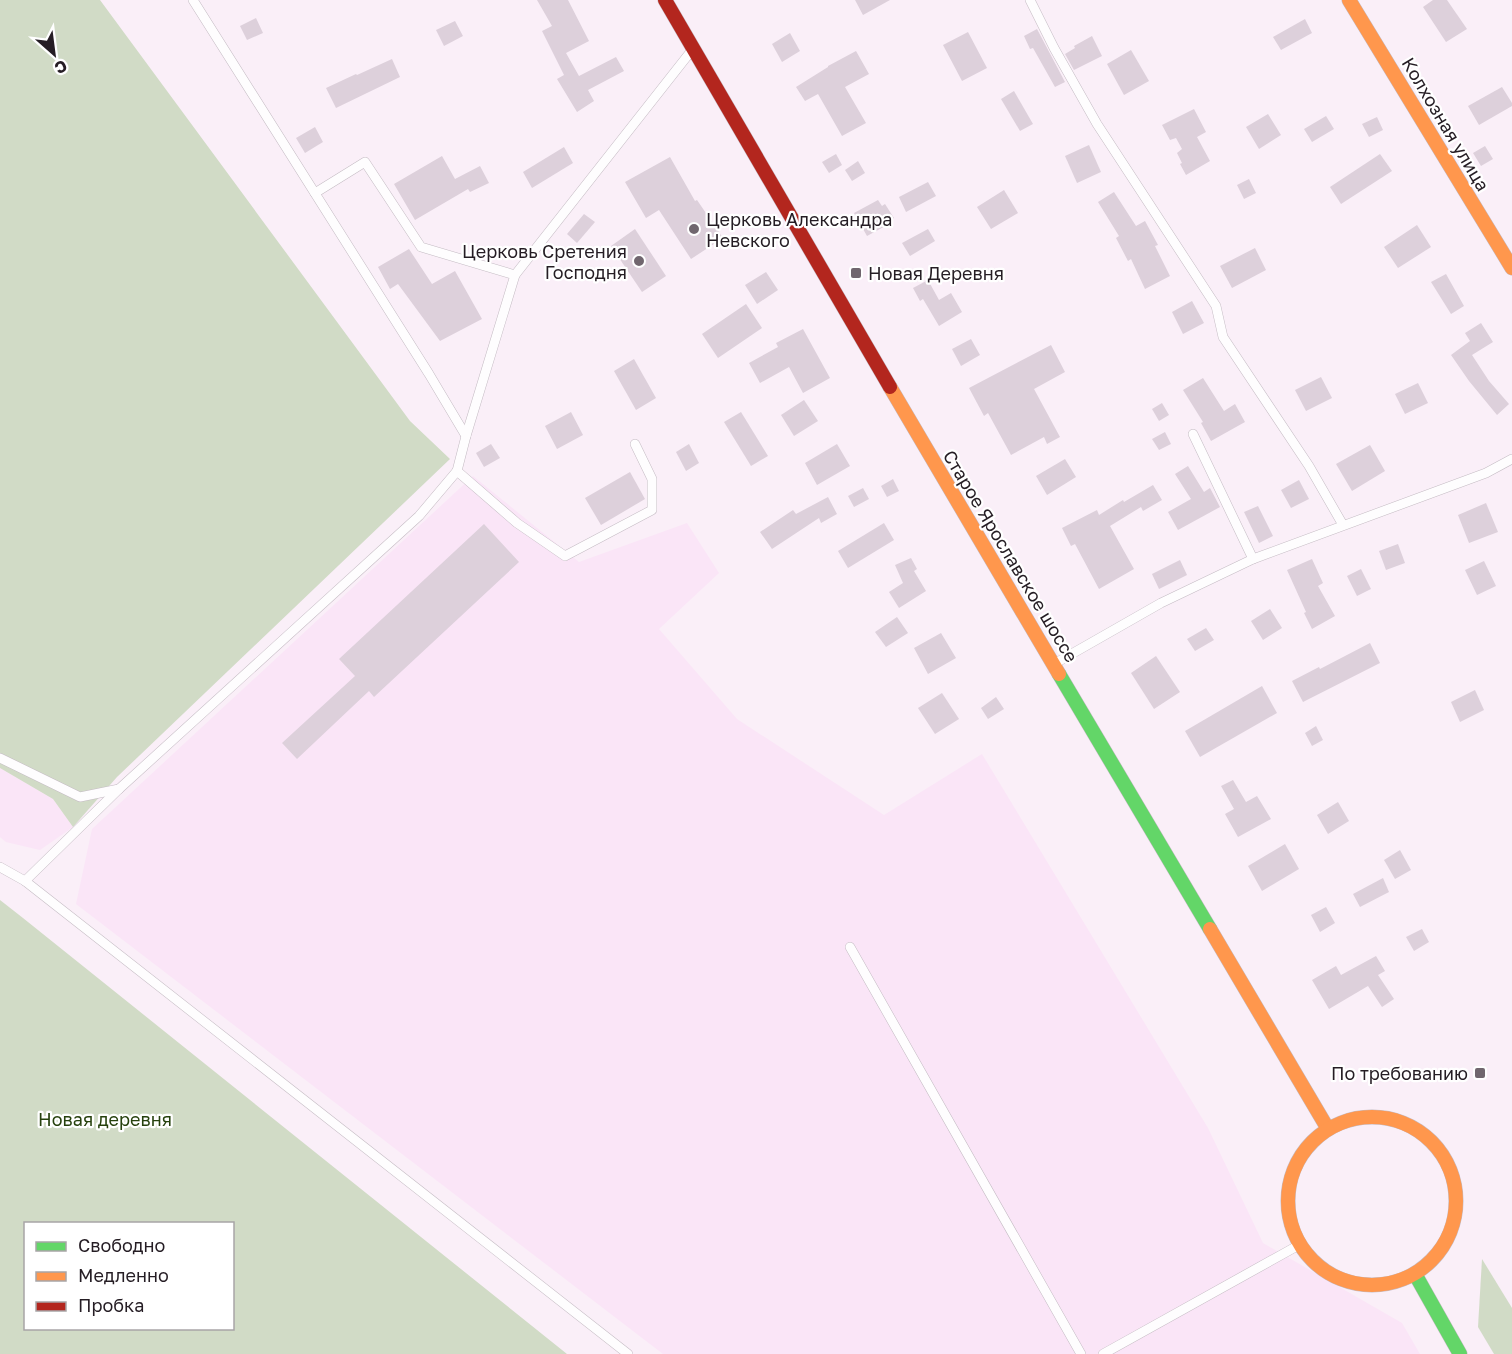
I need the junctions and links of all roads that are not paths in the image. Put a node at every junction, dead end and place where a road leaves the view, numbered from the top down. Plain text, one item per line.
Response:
1 (193, 0) edge
2 (665, 0) edge
3 (1030, 0) edge
4 (1349, 0) edge
5 (693, 48) junction
6 (315, 192) junction
7 (1512, 268) edge
8 (515, 275) junction
9 (1193, 434) dead end
10 (466, 436) junction
11 (635, 444) dead end
12 (1512, 459) edge
13 (458, 471) junction
14 (1343, 525) junction
15 (1253, 560) junction
16 (1054, 664) junction
17 (0, 758) edge
18 (119, 789) junction
19 (0, 867) edge
20 (25, 881) junction
21 (850, 947) dead end
22 (1328, 1129) junction
23 (1299, 1245) junction
24 (1415, 1274) junction
25 (628, 1354) edge
26 (1081, 1354) edge
27 (1103, 1354) edge
28 (1460, 1354) edge

1 - 6 lane
2 - 5 main road, Старое Ярославское шоссе
3 - 14 lane
4 - 7 main road, Колхозная улица
5 - 8 lane
5 - 16 main road, Старое Ярославское шоссе
6 - 8 lane
6 - 10 lane
8 - 10 lane
9 - 15 lane
10 - 13 lane
11 - 13 lane
12 - 14 lane
13 - 18 lane
14 - 15 lane
15 - 16 lane
16 - 22 main road, Старое Ярославское шоссе
17 - 18 lane
18 - 20 lane
19 - 20 lane
20 - 25 lane
21 - 26 lane
22 - 23 main road
22 - 24 main road
23 - 24 main road
23 - 27 lane
24 - 28 main road

